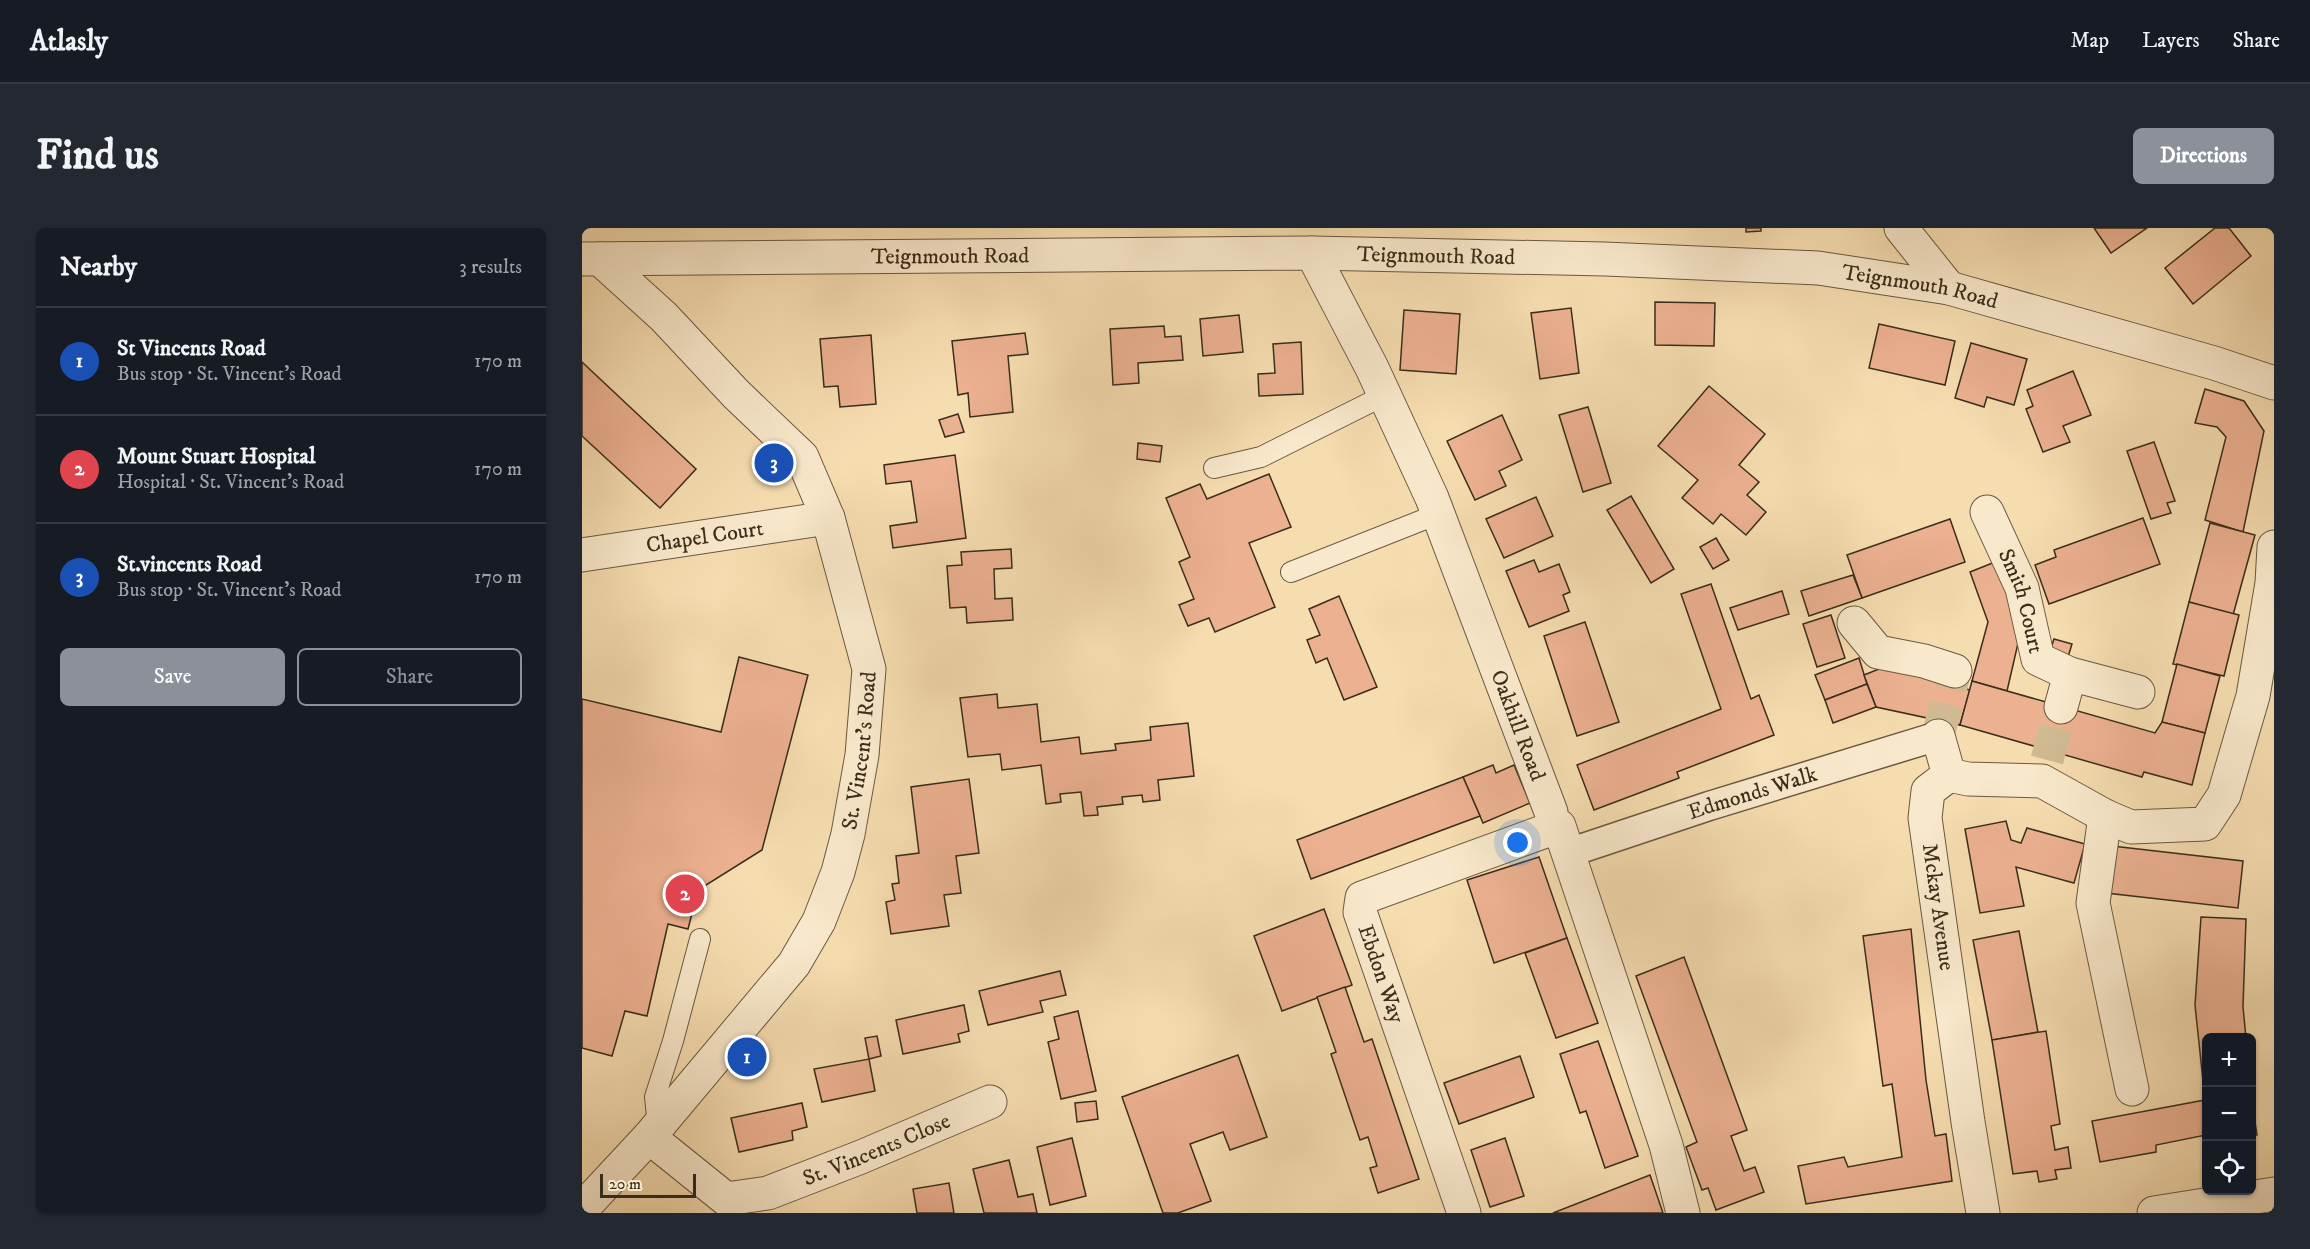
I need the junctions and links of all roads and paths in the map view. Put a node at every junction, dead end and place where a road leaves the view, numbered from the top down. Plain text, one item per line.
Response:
1 (1901, 228) edge
2 (1312, 253) junction
3 (591, 259) edge
4 (1948, 288) junction
5 (2274, 383) edge
6 (1385, 395) junction
7 (1214, 468) dead end
8 (1987, 512) dead end
9 (1438, 514) junction
10 (828, 518) junction
11 (2274, 547) edge
12 (582, 555) edge
13 (1291, 572) dead end
14 (1854, 623) dead end
15 (1955, 671) dead end
16 (2070, 674) junction
17 (2138, 692) dead end
18 (2061, 707) tunnel mouth
19 (1938, 736) joint
20 (1949, 775) junction
21 (2105, 816) junction
22 (1559, 830) junction
23 (700, 939) dead end
24 (2132, 1089) dead end
25 (990, 1102) dead end
26 (654, 1132) junction
27 (2274, 1194) edge
28 (730, 1206) edge
29 (582, 1209) edge
30 (1464, 1213) edge
31 (1683, 1213) edge
32 (1983, 1213) edge
33 (2154, 1213) edge

1 - 4 street
2 - 3 street, Teignmouth Road
2 - 4 street, Teignmouth Road
2 - 6 street, Oakhill Road
3 - 10 street, St. Vincent's Road
4 - 5 street, Teignmouth Road
6 - 7 lane
6 - 9 street, Oakhill Road
8 - 16 street, Smith Court
9 - 13 lane
9 - 22 street, Oakhill Road
10 - 12 street, Chapel Court
10 - 26 street, St. Vincent's Road
11 - 21 street
14 - 15 street
16 - 17 street, Smith Court
16 - 18 street, Smith Court
19 - 20 street
19 - 22 street, Edmonds Walk
20 - 21 street
20 - 32 street, Mckay Avenue
21 - 24 street
22 - 30 street, Ebdon Way
22 - 31 street, Oakhill Road
23 - 26 lane
25 - 28 street, St. Vincents Close
26 - 28 street, St. Vincents Close
26 - 29 street, St. Vincent's Road
27 - 33 street

